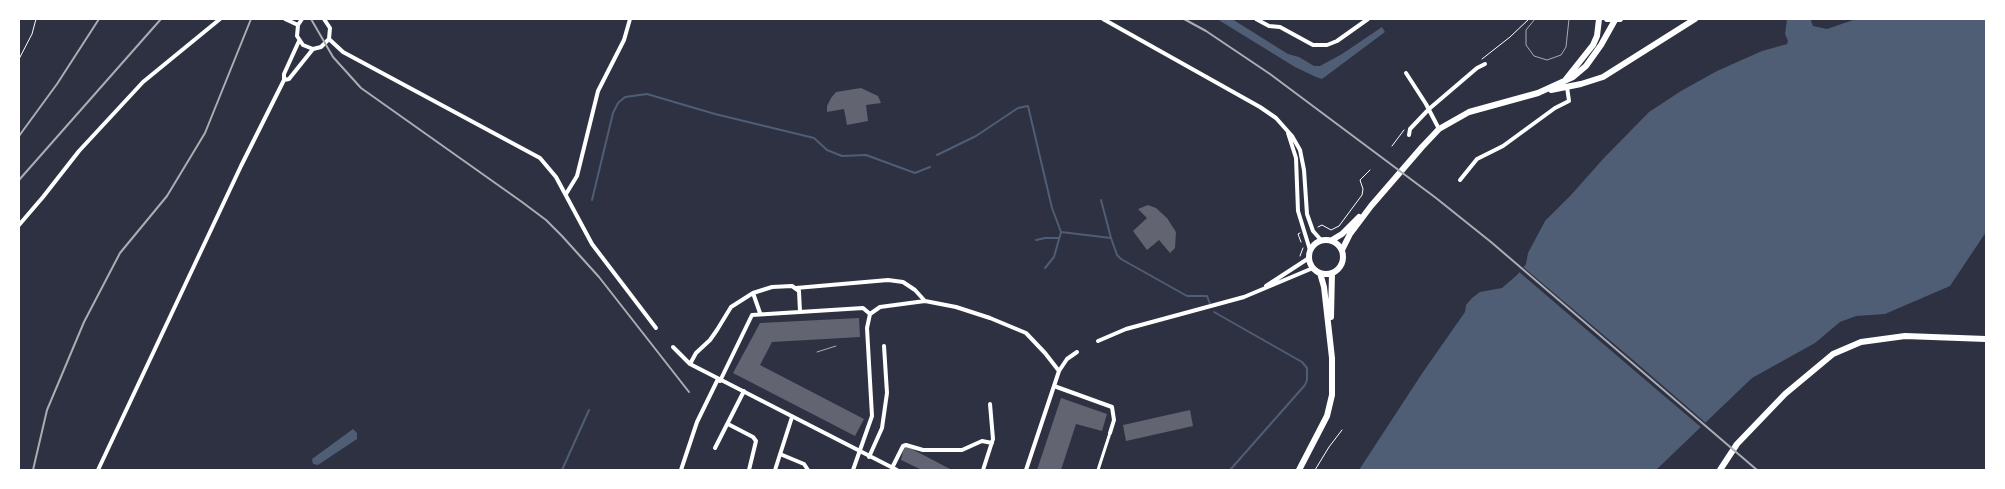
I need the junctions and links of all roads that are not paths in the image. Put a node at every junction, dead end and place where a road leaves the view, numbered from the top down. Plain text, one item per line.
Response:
1 (220, 19) edge
2 (285, 19) edge
3 (302, 19) edge
4 (324, 19) edge
5 (630, 19) edge
6 (1103, 19) edge
7 (1256, 19) edge
8 (1368, 19) edge
9 (1599, 19) edge
10 (1607, 19) edge
11 (1617, 19) edge
12 (1695, 19) edge
13 (298, 25) junction
14 (329, 38) junction
15 (299, 41) junction
16 (313, 49) junction
17 (1485, 64) dead end
18 (1406, 73) dead end
19 (1566, 79) junction
20 (284, 80) junction
21 (1567, 87) junction
22 (1538, 93) junction
23 (1429, 109) junction
24 (1439, 129) junction
25 (1287, 131) junction
26 (1409, 135) dead end
27 (1460, 180) dead end
28 (566, 194) junction
29 (1371, 206) junction
30 (19, 225) edge
31 (1321, 240) junction
32 (1332, 240) junction
33 (1310, 250) junction
34 (1342, 250) junction
35 (1309, 258) junction
36 (1313, 268) junction
37 (1320, 273) junction
38 (1332, 273) junction
39 (796, 288) junction
40 (1260, 291) junction
41 (753, 293) junction
42 (924, 300) junction
43 (800, 312) junction
44 (760, 313) junction
45 (870, 314) junction
46 (656, 328) dead end
47 (1986, 339) edge
48 (1098, 340) dead end
49 (884, 346) dead end
50 (1331, 346) junction
51 (673, 347) dead end
52 (1077, 352) dead end
53 (690, 364) junction
54 (1059, 371) junction
55 (719, 380) junction
56 (1054, 386) junction
57 (744, 392) junction
58 (990, 404) dead end
59 (792, 417) junction
60 (728, 424) junction
61 (1110, 433) joint
62 (992, 443) junction
63 (715, 448) dead end
64 (859, 452) junction
65 (780, 454) junction
66 (869, 457) junction
67 (894, 469) edge
68 (98, 470) edge
69 (681, 470) edge
70 (749, 470) edge
71 (775, 470) edge
72 (808, 470) edge
73 (853, 470) edge
74 (983, 470) edge
75 (1026, 470) edge
76 (1098, 470) edge
77 (1299, 470) edge
78 (1720, 470) edge

1 - 30 street
2 - 13 street
3 - 13 street
4 - 14 street
5 - 28 street
6 - 25 street
7 - 8 street
9 - 19 main road
10 - 11 main road
11 - 19 main road
12 - 21 main road
13 - 15 street
14 - 16 street
14 - 28 street
15 - 16 street
15 - 20 street
16 - 20 street
17 - 23 street
18 - 23 street
19 - 22 main road
20 - 68 street
21 - 22 main road
21 - 27 street
22 - 24 main road
23 - 24 street
23 - 26 street
24 - 29 main road
25 - 31 street
25 - 33 street
28 - 46 street
29 - 32 main road
29 - 34 main road
31 - 32 main road
31 - 33 main road
32 - 34 main road
33 - 35 main road
34 - 38 main road
35 - 36 main road
35 - 40 street
36 - 37 main road
36 - 40 street
37 - 38 main road
37 - 50 main road
38 - 50 main road
39 - 41 street
39 - 42 street
39 - 43 street
40 - 48 street
41 - 44 street
41 - 53 street
42 - 45 street
42 - 54 street
43 - 44 street
43 - 45 street
44 - 55 street
45 - 64 street
47 - 78 main road
49 - 66 street
50 - 77 main road
51 - 53 street
52 - 54 street
53 - 55 street
54 - 56 street
55 - 57 street
55 - 69 street
56 - 61 street
56 - 75 street
57 - 59 street
57 - 60 street
58 - 62 street
59 - 64 street
59 - 65 street
60 - 63 street
60 - 70 street
61 - 76 street
62 - 67 street
62 - 74 street
64 - 66 street
64 - 73 street
65 - 71 street
65 - 72 street
66 - 67 street

